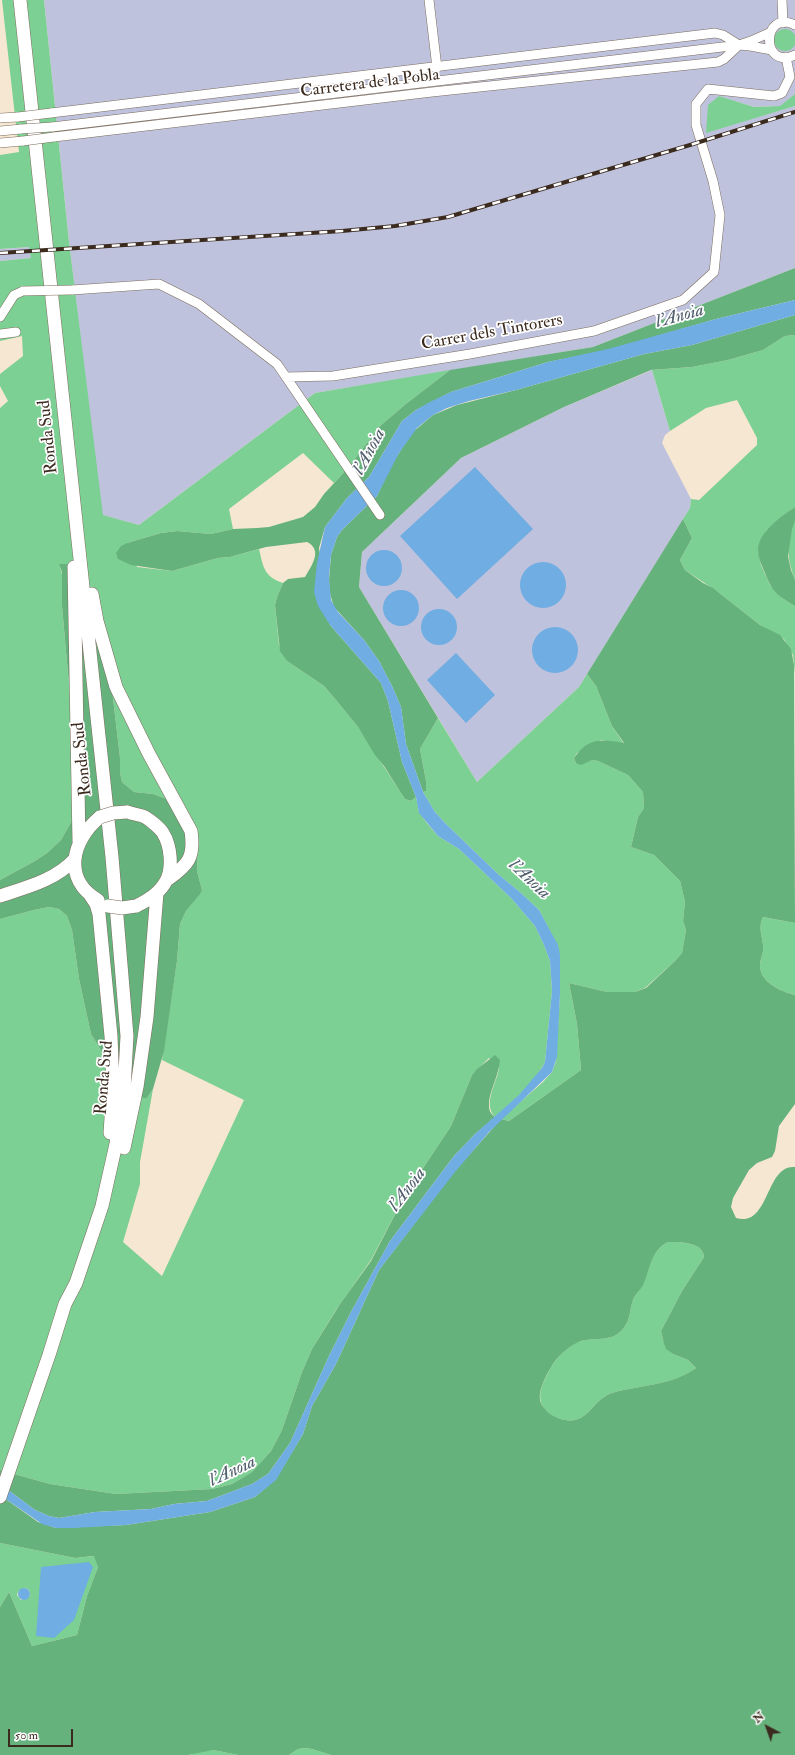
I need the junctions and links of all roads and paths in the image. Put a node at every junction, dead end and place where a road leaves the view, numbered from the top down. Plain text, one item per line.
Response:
1 (20, 0) edge
2 (429, 0) edge
3 (782, 0) edge
4 (783, 22) junction
5 (795, 25) edge
6 (770, 32) junction
7 (738, 45) junction
8 (772, 50) junction
9 (790, 56) edge
10 (437, 68) junction
11 (0, 118) edge
12 (0, 131) edge
13 (0, 144) edge
14 (0, 317) edge
15 (16, 332) dead end
16 (0, 334) edge
17 (286, 377) junction
18 (377, 511) dead end
19 (78, 528) junction
20 (79, 842) junction
21 (75, 859) junction
22 (49, 880) junction
23 (167, 880) junction
24 (80, 883) junction
25 (157, 893) junction
26 (0, 896) edge
27 (90, 896) junction
28 (76, 1283) junction
29 (0, 1497) edge

1 - 19 highway, Ronda Sud
2 - 10 street
3 - 4 street
4 - 5 street
4 - 6 street, Carretera de la Pobla
6 - 7 street, Carretera de la Pobla
6 - 8 street
7 - 8 street, Carretera de la Pobla
7 - 10 street, Carretera de la Pobla
7 - 12 street, Carretera de la Pobla, bridge
7 - 13 street, Carretera de la Pobla, bridge
8 - 9 street, Carretera de la Pobla
9 - 17 street, Carrer dels Tintorers
10 - 11 street, Carretera de la Pobla, bridge
14 - 17 street, bridge
15 - 16 street
17 - 18 street
19 - 20 highway
19 - 23 highway
19 - 28 highway, Ronda Sud
20 - 21 highway
20 - 23 highway, bridge
21 - 22 highway
21 - 24 highway
22 - 24 highway
22 - 26 highway
23 - 25 highway
24 - 27 highway
25 - 27 highway, bridge
25 - 28 highway
27 - 28 highway
28 - 29 highway, Ronda Sud

